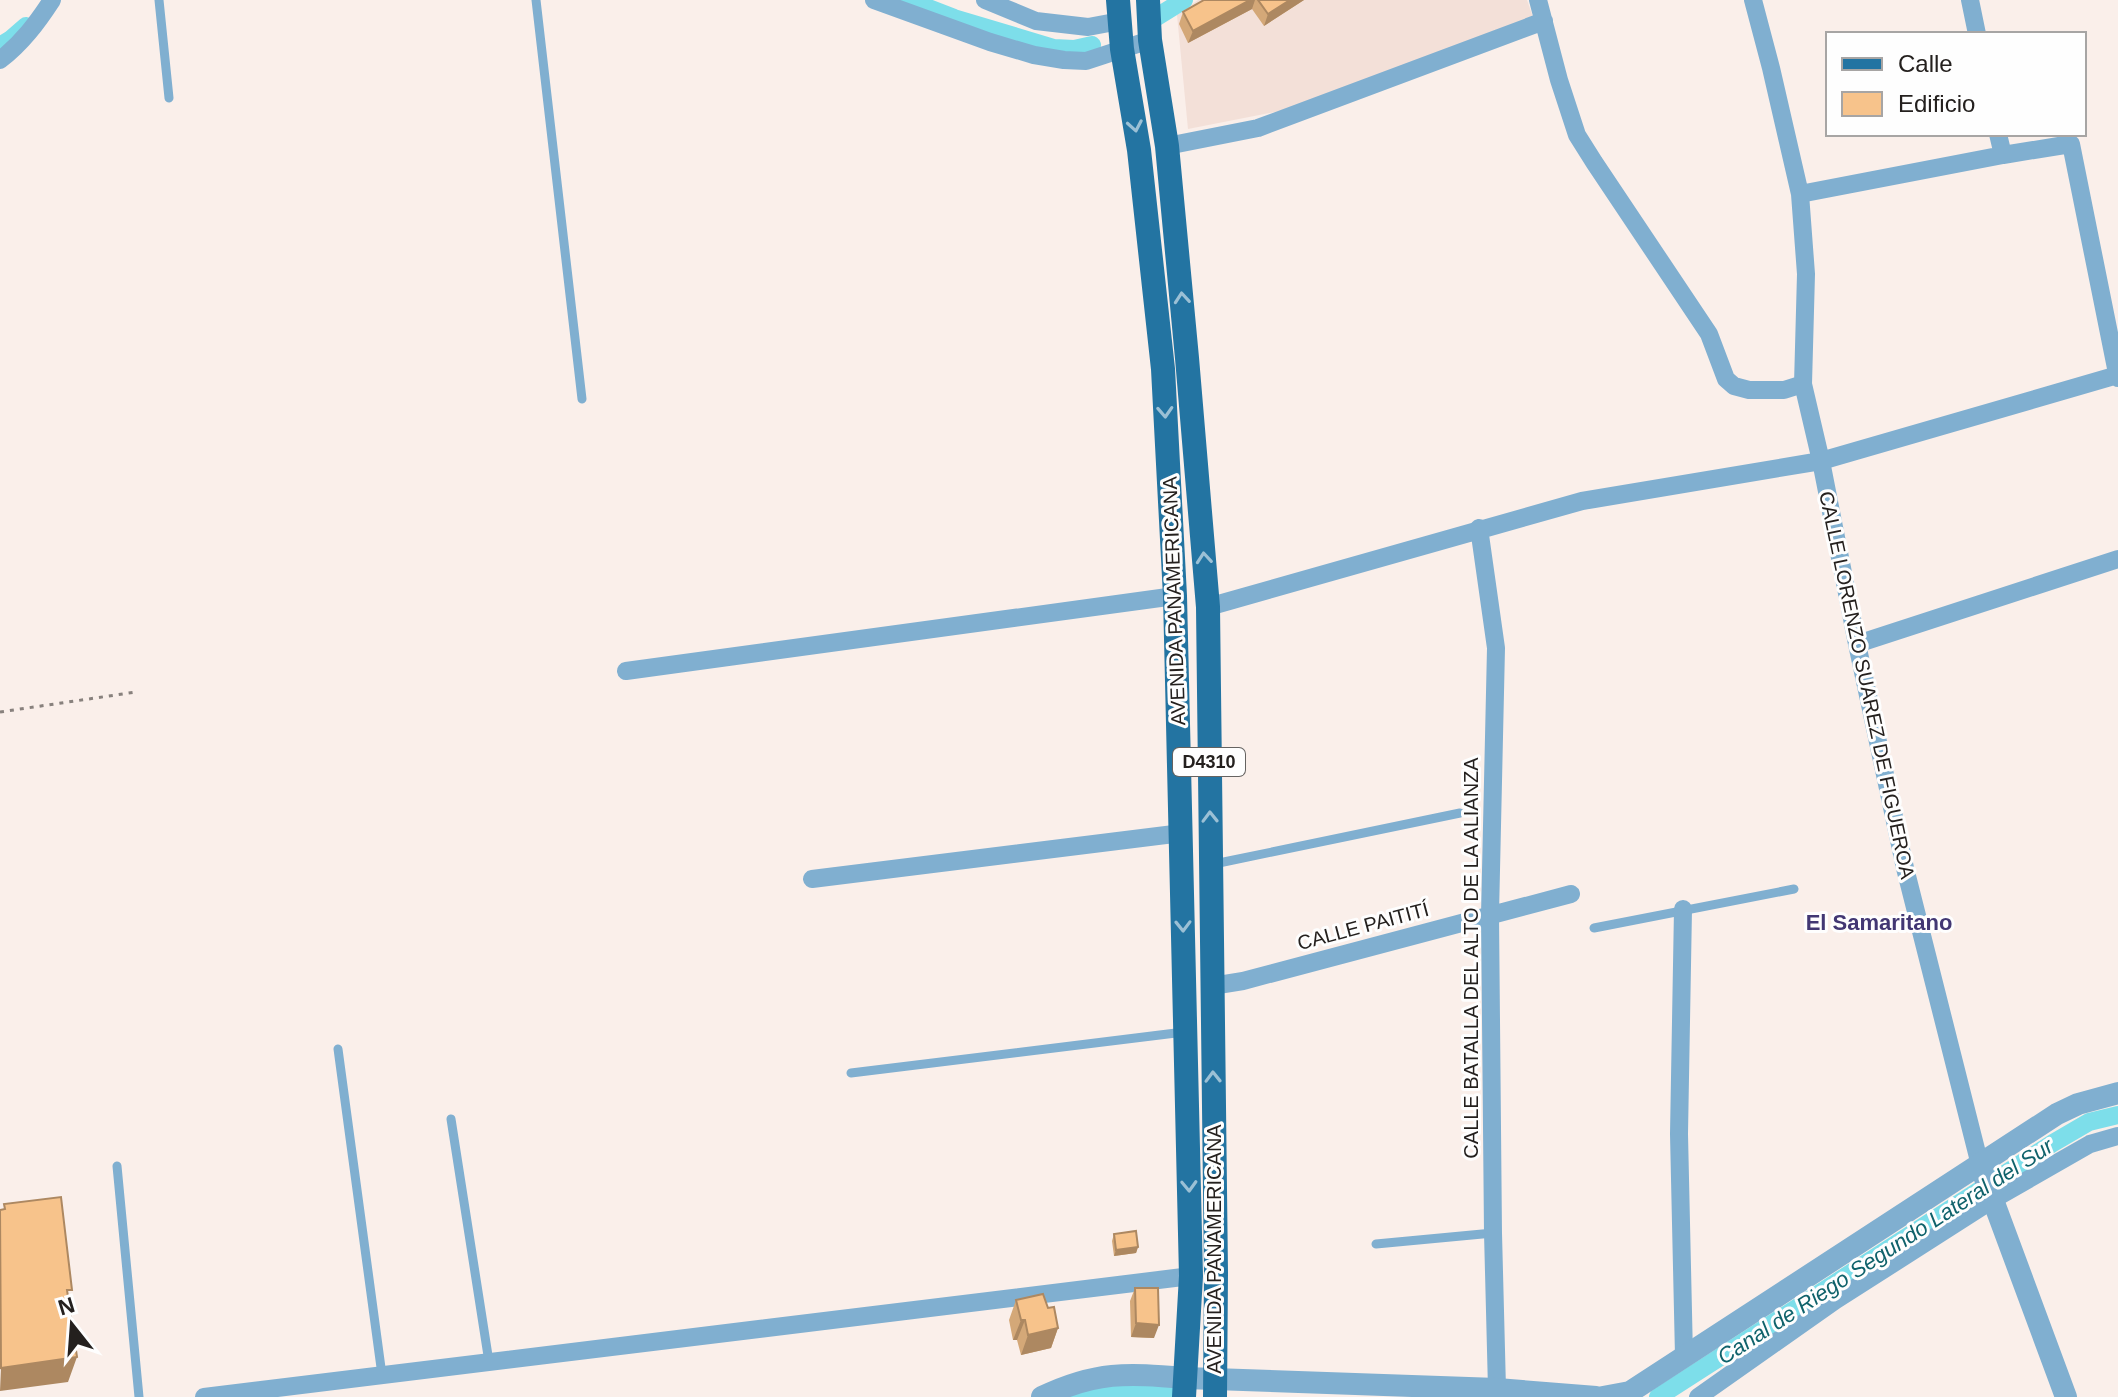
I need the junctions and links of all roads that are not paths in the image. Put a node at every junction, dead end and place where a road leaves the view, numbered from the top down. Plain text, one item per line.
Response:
1 (52, 0) edge
2 (159, 0) edge
3 (536, 0) edge
4 (874, 0) edge
5 (985, 0) edge
6 (1148, 0) edge
7 (1538, 0) edge
8 (1753, 0) edge
9 (1970, 0) edge
10 (1119, 8) edge
11 (1544, 21) junction
12 (1977, 32) edge
13 (1150, 40) junction
14 (1122, 49) junction
15 (0, 60) edge
16 (169, 98) dead end
17 (1998, 136) edge
18 (1167, 146) junction
19 (2003, 155) junction
20 (1800, 194) junction
21 (2118, 376) edge
22 (1803, 384) junction
23 (582, 399) dead end
24 (1821, 461) junction
25 (1479, 528) junction
26 (2118, 559) edge
27 (1175, 596) junction
28 (1208, 607) junction
29 (1857, 644) junction
30 (626, 671) dead end
31 (1460, 813) dead end
32 (1182, 833) junction
33 (1210, 864) junction
34 (812, 879) dead end
35 (1794, 889) dead end
36 (1571, 894) dead end
37 (1683, 909) junction
38 (1490, 915) junction
39 (1594, 928) dead end
40 (1212, 986) junction
41 (1184, 1032) junction
42 (338, 1049) dead end
43 (851, 1073) dead end
44 (2118, 1093) edge
45 (451, 1119) dead end
46 (2118, 1136) edge
47 (117, 1166) dead end
48 (1987, 1181) junction
49 (1493, 1233) junction
50 (1376, 1244) dead end
51 (1191, 1276) junction
52 (1684, 1356) junction
53 (489, 1362) junction
54 (382, 1375) junction
55 (1184, 1388) edge
56 (1215, 1388) edge
57 (1497, 1389) junction
58 (139, 1397) edge
59 (204, 1397) edge
60 (1042, 1397) edge
61 (1596, 1397) edge
62 (1603, 1397) edge
63 (1698, 1397) edge
64 (2066, 1397) edge

1 - 15 street
2 - 16 lane
3 - 23 lane
4 - 14 street
5 - 10 street
6 - 10 street
6 - 13 main road, AVENIDA PANAMERICANA / D4310
7 - 11 street
8 - 20 street, CALLE LORENZO SUAREZ DE FIGUEROA
9 - 12 street
10 - 14 main road, AVENIDA PANAMERICANA / D4310
11 - 18 street
11 - 22 street
13 - 14 street
13 - 18 main road, AVENIDA PANAMERICANA / D4310
14 -> 27 main road, AVENIDA PANAMERICANA / D4310
17 - 19 street
28 -> 18 main road, AVENIDA PANAMERICANA / D4310
19 - 20 street
19 - 21 street
20 - 22 street, CALLE LORENZO SUAREZ DE FIGUEROA
21 - 24 street
22 - 24 street, CALLE LORENZO SUAREZ DE FIGUEROA
24 - 25 street
24 - 29 street, CALLE LORENZO SUAREZ DE FIGUEROA
25 - 28 street
25 - 38 street, CALLE BATALLA DEL ALTO DE LA ALIANZA
26 - 29 street
27 - 30 street
27 - 32 main road, AVENIDA PANAMERICANA / D4310
33 -> 28 main road, AVENIDA PANAMERICANA / D4310
29 - 48 street, CALLE LORENZO SUAREZ DE FIGUEROA
31 - 33 lane
32 - 34 street
32 -> 41 main road, AVENIDA PANAMERICANA / D4310
33 - 40 main road, AVENIDA PANAMERICANA / D4310
35 - 37 lane
36 - 38 street, CALLE PAITITÍ
37 - 39 lane
37 - 52 street
38 - 40 street, CALLE PAITITÍ
38 - 49 street, CALLE BATALLA DEL ALTO DE LA ALIANZA
56 -> 40 main road, AVENIDA PANAMERICANA / D4310
41 - 43 lane
41 -> 51 main road, AVENIDA PANAMERICANA / D4310
42 - 54 lane
44 - 48 street
45 - 53 lane
46 - 48 street
47 - 58 lane
48 - 52 street
48 - 63 street
48 - 64 street, CALLE LORENZO SUAREZ DE FIGUEROA
49 - 50 lane
49 - 57 street, CALLE BATALLA DEL ALTO DE LA ALIANZA
51 - 53 street
51 - 55 main road, AVENIDA PANAMERICANA / D4310
52 - 62 street
53 - 54 street
54 - 59 street
55 - 56 street
55 - 60 street
56 - 57 street
57 - 61 street

